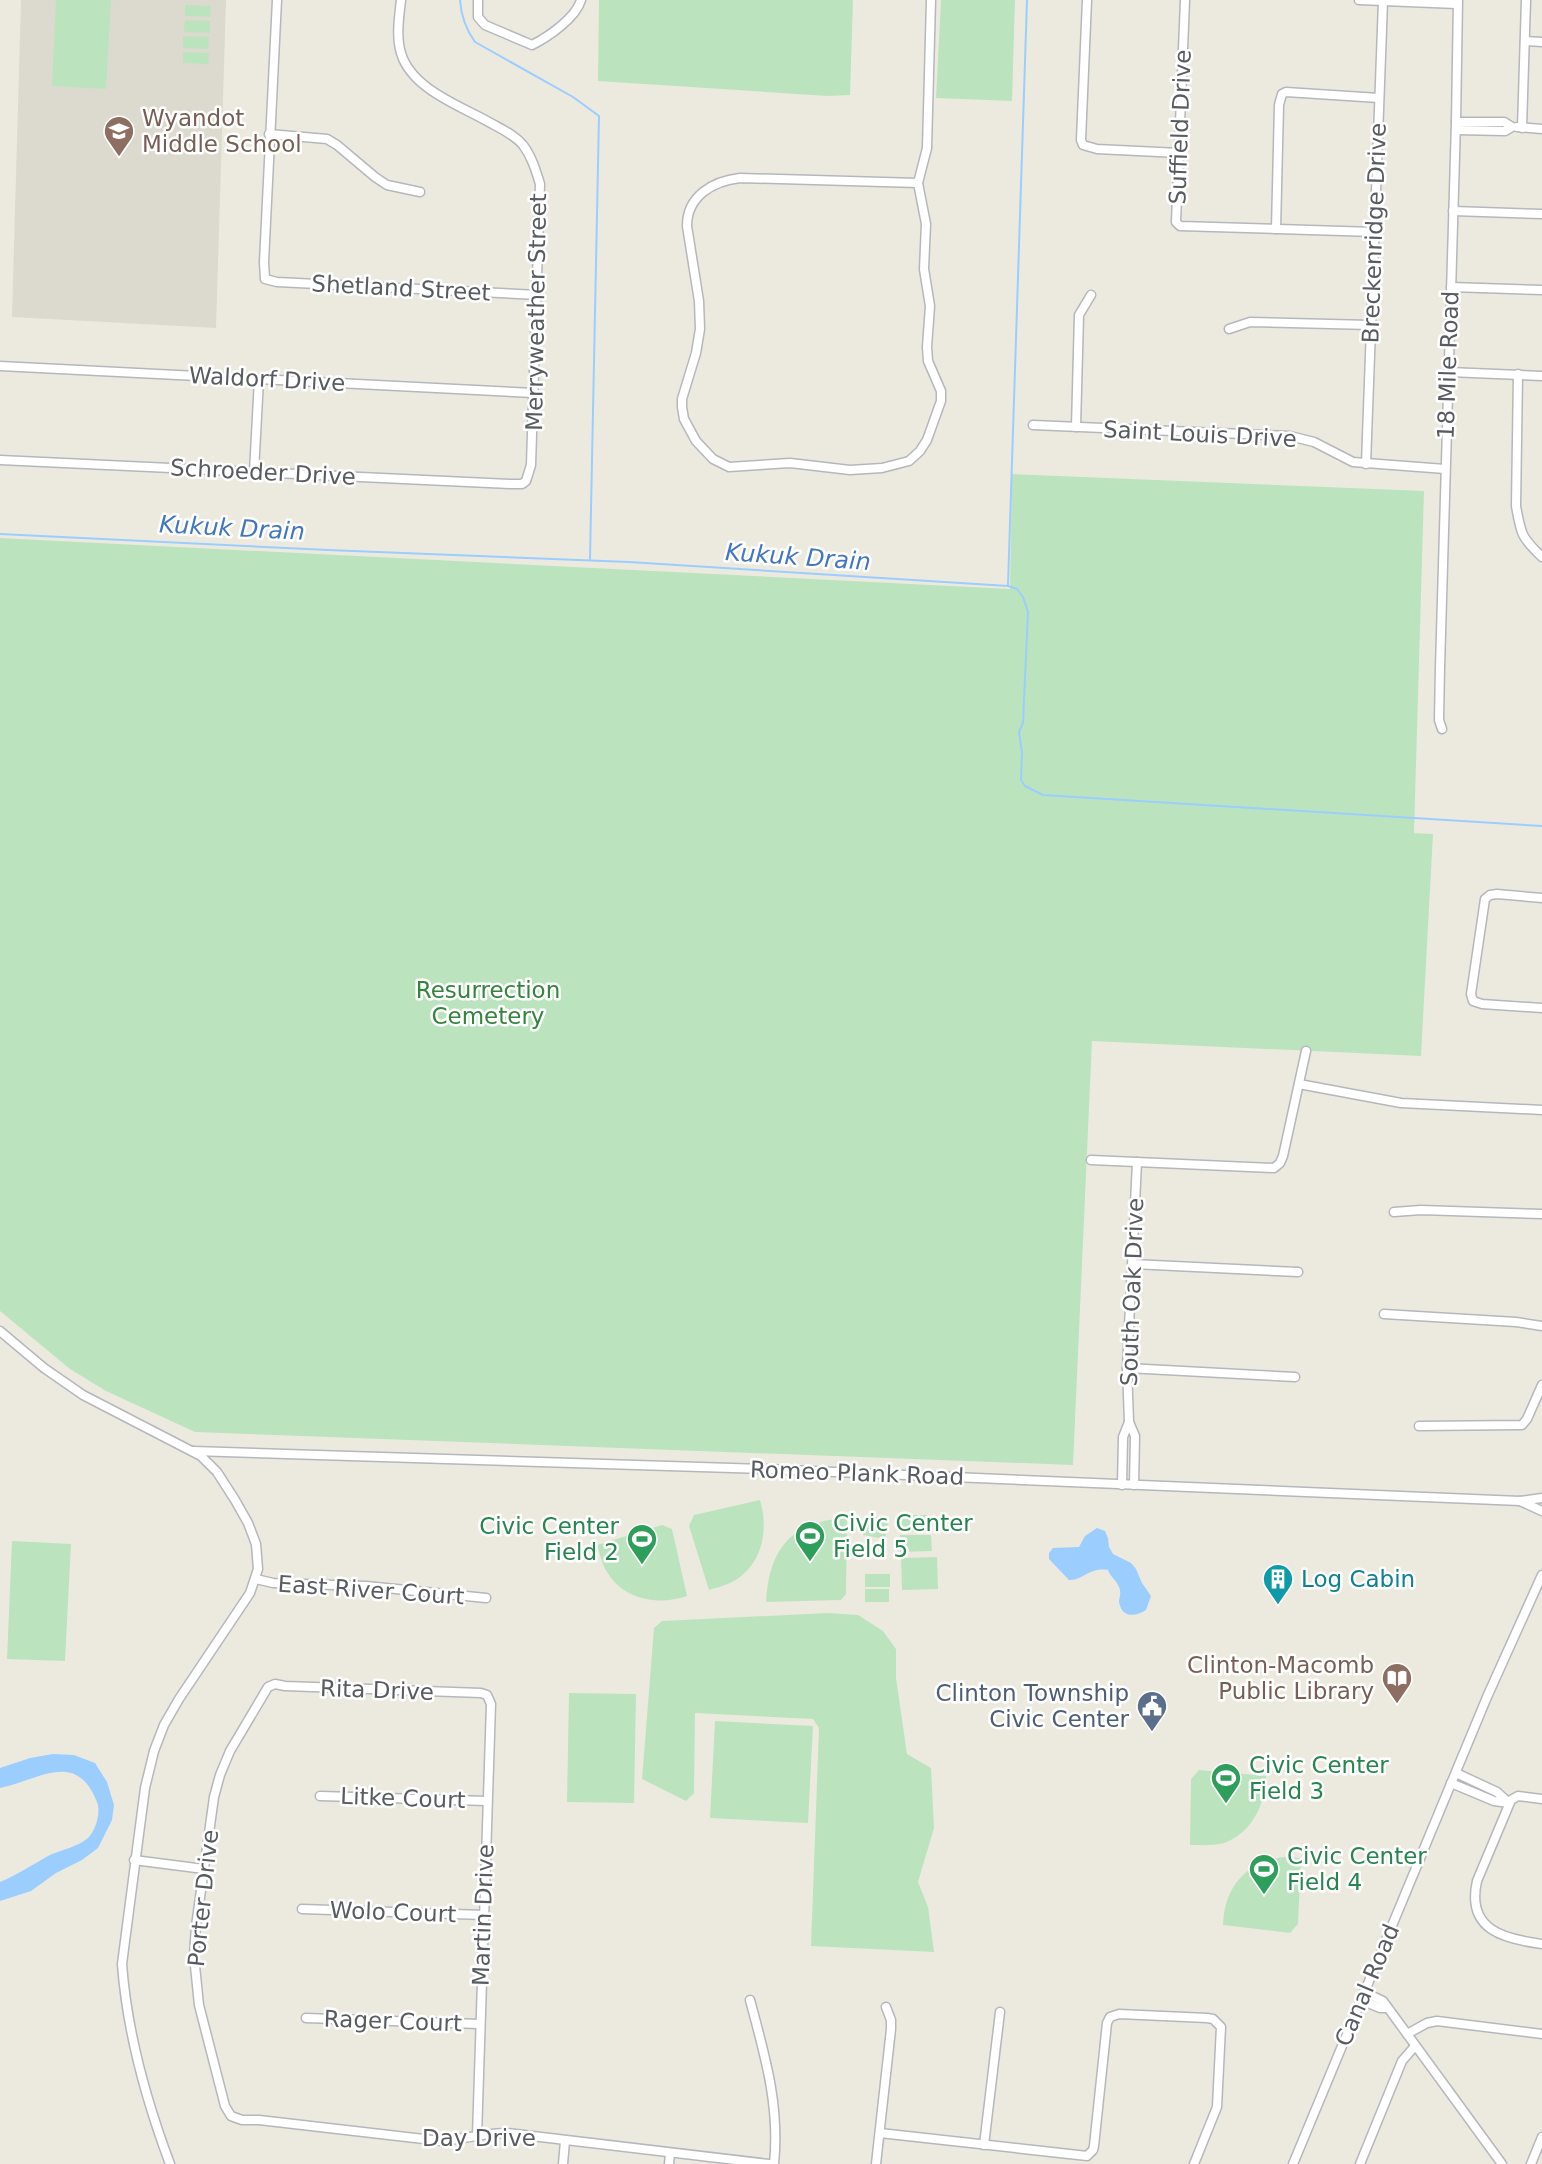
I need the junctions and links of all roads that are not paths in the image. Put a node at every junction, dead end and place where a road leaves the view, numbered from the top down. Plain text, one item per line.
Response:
1 (277, 0) edge
2 (401, 0) edge
3 (478, 0) edge
4 (581, 0) edge
5 (931, 0) edge
6 (1087, 0) edge
7 (1185, 0) edge
8 (1359, 0) edge
9 (1526, 0) edge
10 (1383, 1) edge
11 (1457, 2) edge
12 (1525, 41) junction
13 (1542, 42) edge
14 (1379, 98) junction
15 (1456, 126) junction
16 (1522, 128) junction
17 (1542, 129) edge
18 (269, 134) junction
19 (1179, 153) junction
20 (918, 183) junction
21 (420, 192) dead end
22 (1453, 211) junction
23 (1542, 214) edge
24 (1276, 229) junction
25 (1374, 232) junction
26 (1451, 287) junction
27 (1542, 290) edge
28 (538, 295) junction
29 (1091, 295) dead end
30 (1371, 325) junction
31 (1229, 329) dead end
32 (0, 366) edge
33 (1449, 372) junction
34 (1518, 374) junction
35 (1542, 376) edge
36 (259, 379) junction
37 (534, 393) junction
38 (1033, 425) dead end
39 (1076, 427) junction
40 (0, 460) edge
41 (1366, 464) junction
42 (1445, 469) junction
43 (254, 472) junction
44 (526, 481) joint
45 (1542, 557) edge
46 (1442, 729) dead end
47 (1542, 898) edge
48 (1542, 1008) edge
49 (1306, 1051) dead end
50 (1299, 1084) junction
51 (1542, 1110) edge
52 (1091, 1160) dead end
53 (1138, 1162) junction
54 (1394, 1212) dead end
55 (1542, 1214) edge
56 (1133, 1264) junction
57 (1298, 1272) dead end
58 (1384, 1314) dead end
59 (1542, 1326) edge
60 (0, 1331) edge
61 (1126, 1368) junction
62 (1295, 1377) dead end
63 (1542, 1385) edge
64 (1129, 1422) junction
65 (1419, 1426) dead end
66 (193, 1451) junction
67 (1122, 1485) junction
68 (1134, 1485) junction
69 (1542, 1498) edge
70 (1520, 1501) junction
71 (1542, 1511) edge
72 (1542, 1575) edge
73 (256, 1579) junction
74 (486, 1598) dead end
75 (268, 1687) joint
76 (487, 1695) joint
77 (1455, 1773) junction
78 (1451, 1783) junction
79 (320, 1796) dead end
80 (1542, 1799) edge
81 (487, 1801) junction
82 (1509, 1803) junction
83 (134, 1860) junction
84 (204, 1869) junction
85 (302, 1909) dead end
86 (484, 1915) junction
87 (1542, 1944) edge
88 (1362, 1996) junction
89 (750, 2000) dead end
90 (886, 2007) dead end
91 (1000, 2012) dead end
92 (306, 2018) dead end
93 (479, 2024) junction
94 (1407, 2034) junction
95 (1542, 2034) edge
96 (1415, 2046) junction
97 (231, 2116) joint
98 (880, 2133) junction
99 (477, 2136) junction
100 (1542, 2137) edge
101 (565, 2141) junction
102 (984, 2145) junction
103 (670, 2153) junction
104 (170, 2164) edge
105 (563, 2164) edge
106 (668, 2164) edge
107 (772, 2164) edge
108 (876, 2164) edge
109 (1194, 2164) edge
110 (1293, 2164) edge
111 (1360, 2164) edge
112 (1502, 2164) edge
113 (1531, 2164) edge

1 - 18 street
2 - 28 street, Merryweather Street
3 - 4 street
5 - 20 street
6 - 19 street
7 - 19 street, Suffield Drive
8 - 10 street
9 - 12 street
10 - 11 street
10 - 14 street, Breckenridge Drive
11 - 15 street, 18 Mile Road
12 - 13 street
12 - 16 street
14 - 24 street
14 - 25 street, Breckenridge Drive
15 - 16 street
15 - 22 street, 18 Mile Road
16 - 17 street
18 - 21 street
18 - 28 street, Shetland Street
19 - 24 street, Suffield Drive
20 - 20 street
22 - 23 street
22 - 26 street, 18 Mile Road
24 - 25 street, Suffield Drive
25 - 30 street, Breckenridge Drive
26 - 27 street
26 - 33 street, 18 Mile Road
28 - 37 street, Merryweather Street
29 - 39 street
30 - 31 street
30 - 41 street, Breckenridge Drive
32 - 36 street, Waldorf Drive
33 - 34 street
33 - 42 street, 18 Mile Road
34 - 35 street
34 - 45 street
36 - 37 street, Waldorf Drive
36 - 43 street
37 - 44 street, Merryweather Street
38 - 39 street, Saint Louis Drive
39 - 41 street, Saint Louis Drive
40 - 43 street, Schroeder Drive
41 - 42 street, Saint Louis Drive
42 - 46 street, 18 Mile Road
43 - 44 street, Schroeder Drive
47 - 48 street
49 - 50 street
50 - 51 street
50 - 53 street
52 - 53 street
53 - 56 street, South Oak Drive
54 - 55 street
56 - 57 street
56 - 61 street, South Oak Drive
58 - 59 street
60 - 66 street
61 - 62 street
61 - 64 street, South Oak Drive
63 - 65 street
64 - 67 street, South Oak Drive
64 - 68 street, South Oak Drive
66 - 67 street, Romeo Plank Road
66 - 73 street
67 - 68 street, Romeo Plank Road
68 - 70 street, Romeo Plank Road
69 - 70 street, Romeo Plank Road
70 - 71 street, Romeo Plank Road
72 - 77 street, Canal Road
73 - 74 street, East River Court
73 - 83 street
75 - 76 street, Rita Drive
75 - 84 street, Porter Drive
76 - 81 street, Martin Drive
77 - 78 street, Canal Road
77 - 82 street
78 - 82 street
78 - 88 street, Canal Road
79 - 81 street, Litke Court
80 - 82 street
81 - 86 street, Martin Drive
82 - 87 street
83 - 84 street
83 - 104 street
84 - 97 street, Porter Drive
85 - 86 street, Wolo Court
86 - 93 street, Martin Drive
88 - 94 street
88 - 110 street, Canal Road
89 - 107 street
90 - 98 street
91 - 102 street
92 - 93 street, Rager Court
93 - 99 street, Martin Drive
94 - 95 street
94 - 96 street
96 - 111 street
96 - 112 street
97 - 99 street, Day Drive
98 - 102 street
98 - 108 street
99 - 101 street, Day Drive
100 - 113 street
101 - 103 street, Day Drive
101 - 105 street
102 - 109 street
103 - 106 street
103 - 107 street, Day Drive

